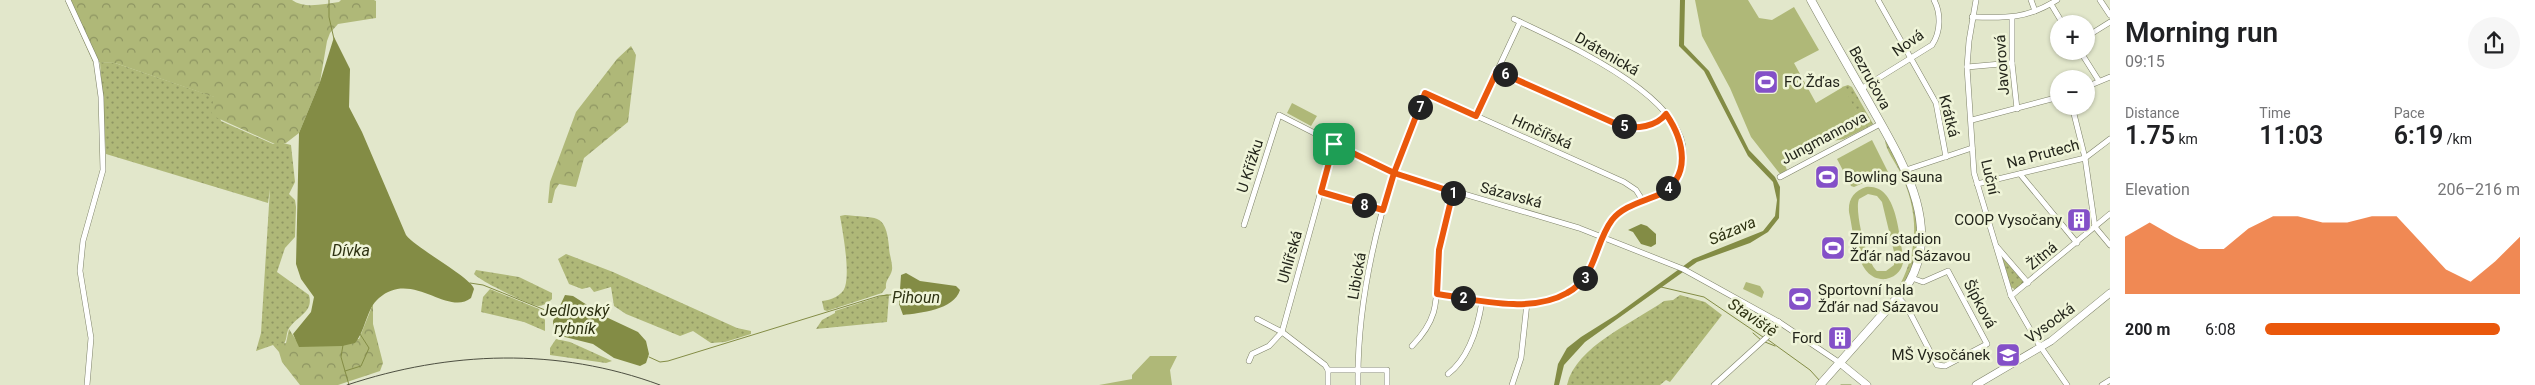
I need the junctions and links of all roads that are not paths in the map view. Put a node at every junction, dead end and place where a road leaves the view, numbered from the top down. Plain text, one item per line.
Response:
1 (68, 0) edge
2 (1811, 0) edge
3 (1878, 0) edge
4 (1934, 0) edge
5 (1976, 0) edge
6 (2031, 0) edge
7 (2057, 0) edge
8 (2100, 0) edge
9 (2051, 4) junction
10 (2035, 11) junction
11 (2058, 15) edge
12 (2110, 15) edge
13 (1972, 17) junction
14 (2012, 18) junction
15 (1514, 19) dead end
16 (1520, 22) junction
17 (2110, 22) edge
18 (2095, 31) edge
19 (1910, 57) junction
20 (2086, 60) edge
21 (2012, 63) junction
22 (1968, 67) junction
23 (1497, 71) junction
24 (2110, 77) edge
25 (2099, 81) junction
26 (2095, 83) edge
27 (1861, 89) junction
28 (1425, 93) joint
29 (2050, 100) edge
30 (2018, 109) junction
31 (1666, 114) junction
32 (1279, 115) joint
33 (2074, 115) edge
34 (1476, 116) junction
35 (1972, 120) junction
36 (1880, 124) junction
37 (2110, 139) edge
38 (1334, 144) junction
39 (1972, 148) junction
40 (1946, 157) junction
41 (2085, 158) junction
42 (1906, 170) junction
43 (1394, 173) junction
44 (2020, 174) junction
45 (1780, 177) dead end
46 (1977, 184) junction
47 (1321, 192) junction
48 (1453, 192) junction
49 (1643, 201) junction
50 (1383, 210) junction
51 (2110, 214) edge
52 (1244, 225) dead end
53 (2095, 227) junction
54 (1604, 236) junction
55 (2077, 243) junction
56 (2110, 245) edge
57 (1996, 246) junction
58 (1912, 278) junction
59 (2028, 282) junction
60 (1437, 294) junction
61 (2110, 294) edge
62 (2011, 296) junction
63 (1898, 297) junction
64 (1482, 301) junction
65 (1527, 303) junction
66 (1258, 319) dead end
67 (1779, 322) junction
68 (1282, 332) junction
69 (1412, 346) dead end
70 (2041, 347) junction
71 (1249, 361) dead end
72 (1840, 363) junction
73 (1328, 370) junction
74 (1358, 370) junction
75 (1457, 375) dead end
76 (2110, 380) edge
77 (1822, 383) edge
78 (87, 385) edge
79 (1328, 385) edge
80 (1358, 385) edge
81 (1387, 385) edge
82 (1512, 385) edge
83 (1714, 385) edge
84 (1866, 385) edge
85 (1976, 385) edge
86 (2067, 385) edge
87 (2102, 385) edge

1 - 78 street
2 - 27 main road, Bezručova
3 - 19 street, Krátká
4 - 19 street, Nová
5 - 13 street, Luční
6 - 10 street
7 - 9 street
8 - 12 street
9 - 10 street
9 - 11 street
10 - 14 street
13 - 14 street
13 - 22 street, Luční
14 - 21 street, Javorová
15 - 16 street, Drátenická
16 - 23 street
16 - 31 street, Drátenická
17 - 18 street
19 - 27 street, Nová
19 - 40 street, Krátká
20 - 25 street
21 - 22 street
21 - 30 street, Javorová
22 - 35 street, Luční
23 - 31 street
23 - 34 street
24 - 25 street
25 - 26 street
27 - 36 main road, Bezručova
28 - 34 street, Hrnčířská
28 - 43 street, Libická
29 - 30 street
30 - 35 street
31 - 49 street, Drátenická
32 - 38 street, Sázavská
32 - 52 street, U Křížku
33 - 41 street
34 - 49 street, Hrnčířská
35 - 39 street, Luční
36 - 42 main road, Bezručova
36 - 45 street, Jungmannova
37 - 41 street, Na Prutech
38 - 43 street, Sázavská
38 - 47 street, Uhlířská
39 - 40 street, Krátká
39 - 46 street, Luční
40 - 42 street, Krátká
41 - 44 street, Na Prutech
41 - 53 street
42 - 58 main road
43 - 48 street, Sázavská
43 - 50 street, Libická
44 - 46 street, Na Prutech
44 - 55 street
46 - 57 street, Luční
47 - 50 street
47 - 68 street, Uhlířská
48 - 54 street, Sázavská
48 - 60 street
49 - 54 street, Drátenická
50 - 74 street, Libická
51 - 53 street, Žitná
53 - 55 street, Žitná
53 - 56 street
54 - 65 street, Drátenická
54 - 67 street, Sázavská
55 - 59 street, Žitná
57 - 59 street
57 - 62 street, Luční
58 - 63 main road
58 - 63 street, Šípková
59 - 62 street, Žitná
60 - 64 street, Drátenická
60 - 69 street
61 - 70 main road, Vysocká
62 - 70 street, Luční
63 - 72 main road
64 - 65 street, Drátenická
64 - 75 street
65 - 82 street
66 - 68 street
67 - 72 street, Sázavská
67 - 83 street
68 - 71 street
68 - 73 street
70 - 85 main road, Vysocká
70 - 86 street, Luční
72 - 77 main road
72 - 84 main road
73 - 74 street
73 - 79 street
74 - 80 street, Libická
74 - 81 street
76 - 87 street

